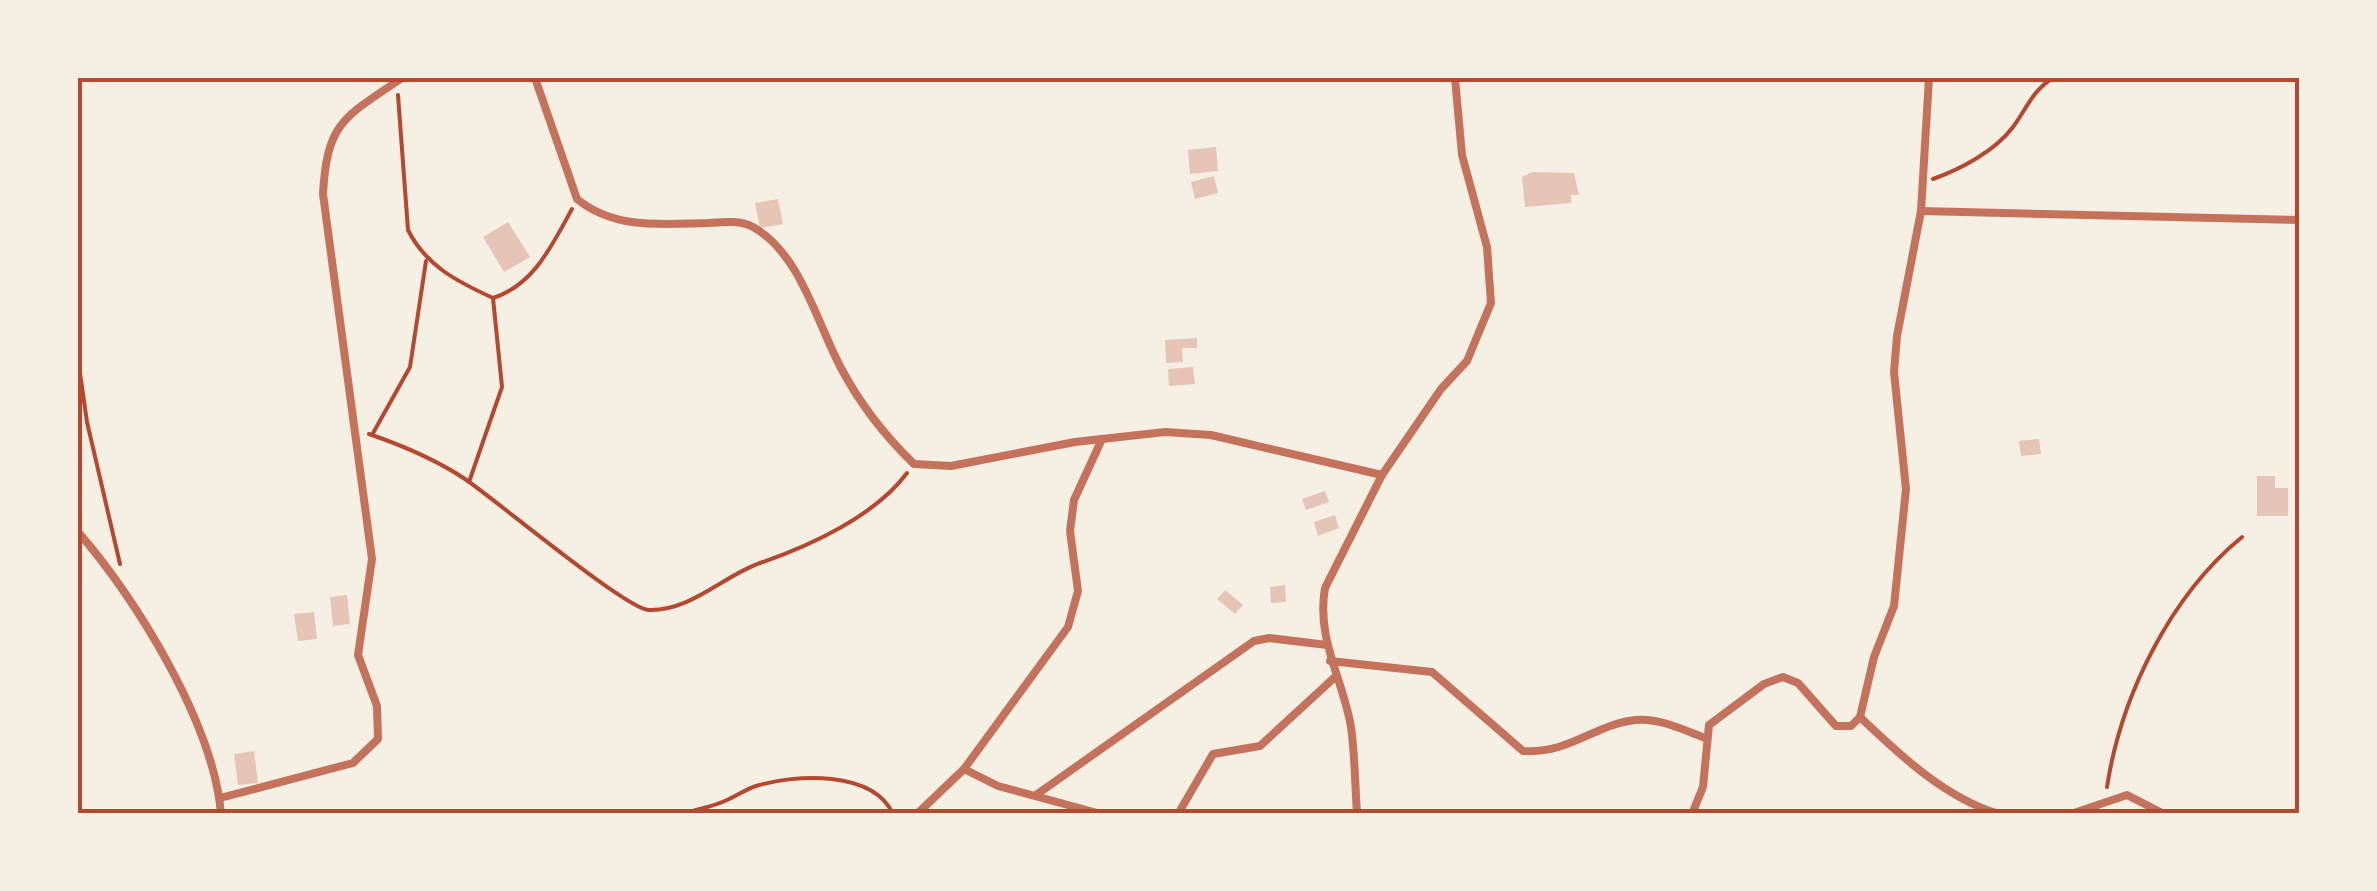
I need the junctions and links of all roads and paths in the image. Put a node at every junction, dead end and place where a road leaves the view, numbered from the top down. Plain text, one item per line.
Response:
1 (534, 78) edge
2 (1456, 78) edge
3 (1928, 78) edge
4 (2053, 78) edge
5 (400, 79) edge
6 (1924, 182) junction
7 (577, 199) junction
8 (1921, 211) junction
9 (2300, 220) edge
10 (427, 258) junction
11 (493, 298) junction
12 (78, 359) edge
13 (356, 430) junction
14 (372, 435) junction
15 (1102, 439) junction
16 (914, 464) junction
17 (1382, 474) junction
18 (469, 482) junction
19 (78, 532) edge
20 (2242, 537) dead end
21 (124, 589) junction
22 (1327, 645) junction
23 (1330, 661) junction
24 (1334, 678) junction
25 (1860, 716) junction
26 (1705, 738) junction
27 (964, 769) junction
28 (1036, 795) junction
29 (220, 798) junction
30 (2104, 802) junction
31 (222, 814) edge
32 (682, 814) edge
33 (893, 814) edge
34 (917, 814) edge
35 (1101, 814) edge
36 (1178, 814) edge
37 (1356, 814) edge
38 (1692, 814) edge
39 (1999, 814) edge
40 (2071, 814) edge
41 (2164, 814) edge

1 - 7 street
2 - 17 street
3 - 6 street
4 - 6 path
5 - 10 path
5 - 13 street
6 - 8 street
7 - 11 path
7 - 16 street
8 - 9 street
8 - 25 street
10 - 11 path
10 - 14 path
11 - 18 path
12 - 21 path
13 - 14 path
13 - 29 street
14 - 18 path
15 - 16 street
15 - 17 street
15 - 27 street
16 - 18 path
17 - 22 street
19 - 21 street
20 - 30 path
21 - 29 street
22 - 23 street
22 - 28 street
23 - 24 street
23 - 26 street
24 - 36 street
24 - 37 street
25 - 26 street
25 - 39 street
26 - 38 street
27 - 28 street
27 - 34 street
28 - 35 street
29 - 31 street
30 - 40 street
30 - 41 street
32 - 33 path

